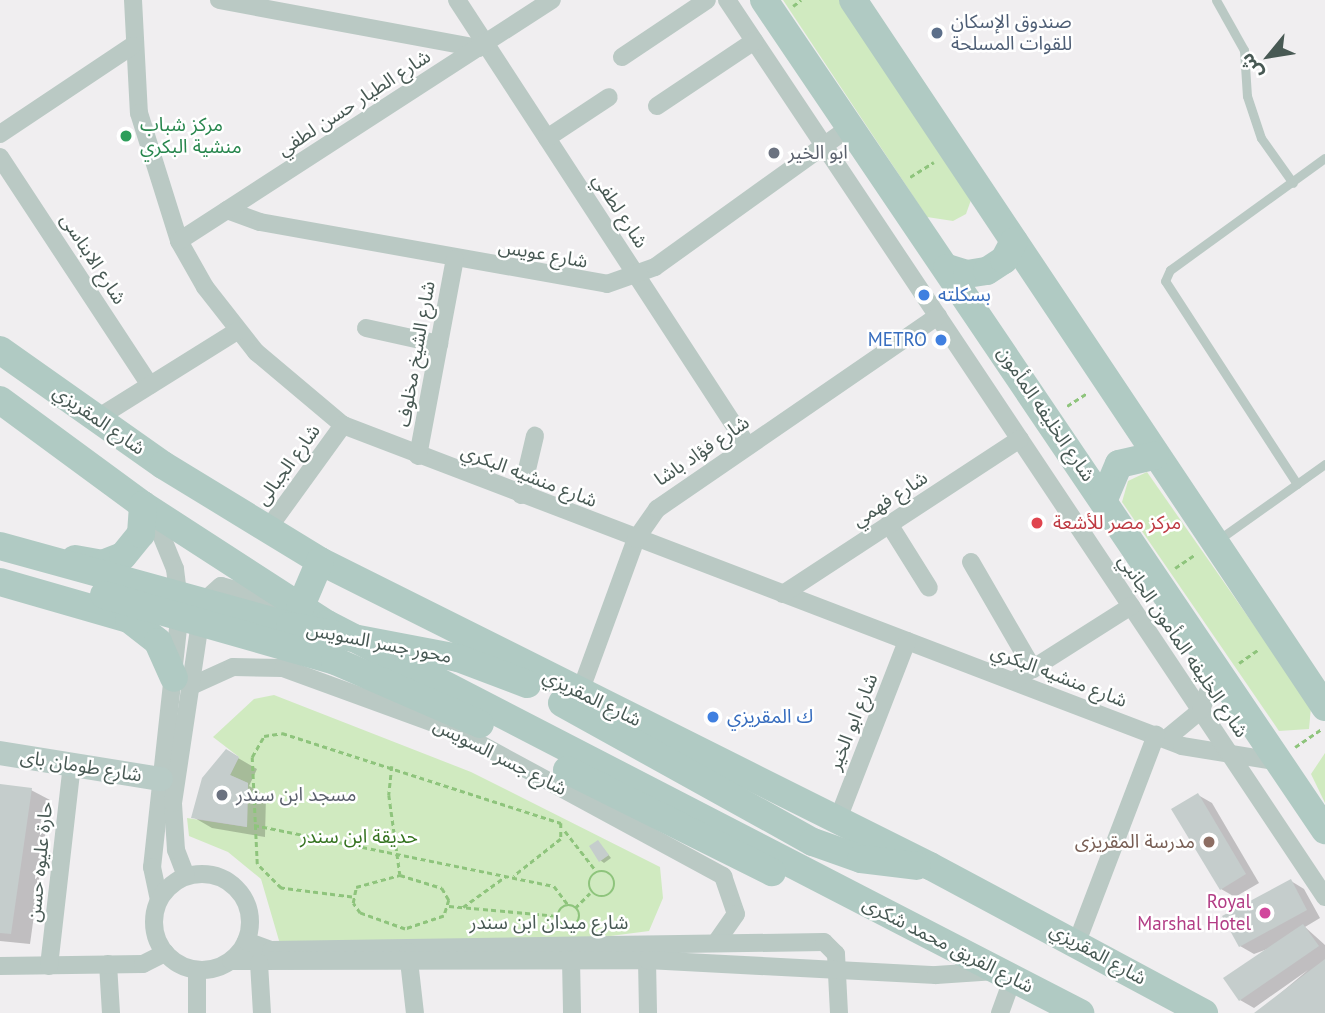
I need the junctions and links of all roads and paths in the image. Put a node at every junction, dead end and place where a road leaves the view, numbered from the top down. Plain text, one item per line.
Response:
1 (133, 0) edge
2 (219, 0) edge
3 (457, 0) edge
4 (552, 0) edge
5 (707, 0) edge
6 (727, 0) edge
7 (764, 0) edge
8 (853, 0) edge
9 (1216, 0) edge
10 (244, 2) edge
11 (754, 41) junction
12 (482, 45) junction
13 (132, 46) junction
14 (622, 57) dead end
15 (609, 97) dead end
16 (657, 106) dead end
17 (850, 127) junction
18 (0, 134) edge
19 (547, 138) junction
20 (824, 145) junction
21 (953, 149) junction
22 (0, 157) edge
23 (1325, 158) edge
24 (1293, 183) junction
25 (893, 189) junction
26 (227, 209) junction
27 (179, 241) junction
28 (1014, 241) junction
29 (454, 259) junction
30 (947, 268) junction
31 (637, 276) junction
32 (938, 316) junction
33 (366, 328) dead end
34 (237, 331) junction
35 (439, 344) junction
36 (0, 350) edge
37 (1106, 380) junction
38 (150, 385) junction
39 (0, 400) edge
40 (1049, 418) junction
41 (96, 419) junction
42 (344, 425) junction
43 (535, 436) dead end
44 (1020, 439) junction
45 (747, 445) junction
46 (418, 456) junction
47 (1155, 456) junction
48 (1325, 464) edge
49 (1297, 484) junction
50 (521, 495) junction
51 (1104, 499) junction
52 (146, 507) junction
53 (889, 524) junction
54 (267, 530) junction
55 (0, 537) edge
56 (636, 539) junction
57 (1214, 542) junction
58 (0, 547) edge
59 (320, 561) junction
60 (971, 562) dead end
61 (102, 564) junction
62 (0, 566) edge
63 (1158, 579) junction
64 (0, 582) edge
65 (929, 588) dead end
66 (179, 589) junction
67 (209, 592) junction
68 (783, 594) junction
69 (1132, 606) junction
70 (300, 608) junction
71 (109, 613) junction
72 (1278, 637) junction
73 (908, 641) junction
74 (1033, 669) junction
75 (1219, 671) junction
76 (1013, 681) junction
77 (183, 682) junction
78 (580, 692) junction
79 (1325, 707) edge
80 (1201, 710) junction
81 (1325, 727) edge
82 (1161, 737) junction
83 (0, 752) edge
84 (1233, 759) junction
85 (1279, 760) junction
86 (72, 763) junction
87 (392, 766) junction
88 (161, 779) junction
89 (838, 819) junction
90 (253, 824) junction
91 (1325, 830) edge
92 (565, 831) junction
93 (397, 855) junction
94 (930, 866) junction
95 (597, 872) junction
96 (400, 875) junction
97 (508, 875) junction
98 (187, 876) junction
99 (514, 876) junction
100 (816, 877) junction
101 (591, 892) junction
102 (352, 897) junction
103 (1325, 897) edge
104 (159, 899) junction
105 (449, 906) junction
106 (569, 906) junction
107 (463, 907) junction
108 (575, 908) junction
109 (558, 916) junction
110 (246, 941) junction
111 (1077, 942) junction
112 (716, 943) junction
113 (165, 953) junction
114 (408, 953) junction
115 (571, 959) junction
116 (647, 960) junction
117 (231, 961) junction
118 (259, 963) junction
119 (108, 964) junction
120 (0, 965) edge
121 (49, 966) junction
122 (836, 967) junction
123 (197, 970) junction
124 (1006, 974) junction
125 (111, 1013) edge
126 (197, 1013) edge
127 (262, 1013) edge
128 (415, 1013) edge
129 (572, 1013) edge
130 (648, 1013) edge
131 (839, 1013) edge
132 (1000, 1013) edge
133 (1080, 1013) edge
134 (1204, 1013) edge

1 - 13 street, شارع منشيه البكري
2 - 10 street
3 - 12 street, شارع لطفي
4 - 12 street, شارع الطيار حسن لطفي
5 - 14 street
6 - 11 street, شارع الخليفه المأمون الجانبي
7 - 17 main road, شارع الخليفه المأمون
8 - 21 main road
9 - 24 lane
10 - 12 street
11 - 16 street
11 - 20 street, شارع الخليفه المأمون الجانبي
12 - 19 street, شارع لطفي
12 - 26 street, شارع الطيار حسن لطفي
13 - 18 street
13 - 27 street, شارع منشيه البكري
15 - 19 street
17 - 20 street, شارع عويس
17 - 25 main road, شارع الخليفه المأمون
19 - 31 street, شارع لطفي
20 - 31 street, شارع عويس
20 - 32 street, شارع الخليفه المأمون الجانبي
21 - 25 path
21 - 28 main road
22 - 38 street, شارع الابناسى
23 - 24 lane
24 - 49 lane
25 - 30 main road, شارع الخليفه المأمون
26 - 27 street, شارع الطيار حسن لطفي
26 - 29 street, شارع عويس
27 - 34 street, شارع منشيه البكري
28 - 30 main road
28 - 37 main road
29 - 31 street, شارع عويس
29 - 35 street, شارع الشيخ مخلوف
30 - 40 main road, شارع الخليفه المأمون
31 - 45 street, شارع لطفي
32 - 44 street, شارع الخليفه المأمون الجانبي
32 - 45 street, شارع فؤاد باشا
33 - 35 street
34 - 38 street
34 - 42 street, شارع منشيه البكري
35 - 46 street, شارع الشيخ مخلوف
36 - 41 main road, شارع المقريزي
37 - 40 path
37 - 47 main road
38 - 41 street
39 - 52 main road
40 - 51 main road, شارع الخليفه المأمون
41 - 54 main road, شارع المقريزي
42 - 46 street, شارع منشيه البكري
42 - 54 street, شارع الجبالى
43 - 50 street
44 - 53 street, شارع فهمي
44 - 69 street, شارع الخليفه المأمون الجانبي
45 - 56 street, شارع فؤاد باشا
46 - 50 street, شارع منشيه البكري
47 - 51 main road
47 - 57 main road
48 - 49 lane
49 - 57 lane
50 - 56 street, شارع منشيه البكري
51 - 63 main road, شارع الخليفه المأمون
52 - 61 main road
52 - 66 street
52 - 70 main road
53 - 65 street
53 - 68 street, شارع فهمي
54 - 59 main road, شارع المقريزي
55 - 61 main road
56 - 68 street, شارع منشيه البكري
56 - 78 street, شارع فؤاد باشا
57 - 63 path
57 - 72 main road
58 - 94 main road, محور جسر السويس, bridge
59 - 70 main road
59 - 78 main road, شارع المقريزي
60 - 74 street
61 - 71 main road
62 - 100 main road, محور جسر السويس, bridge
63 - 75 main road, شارع الخليفه المأمون
64 - 71 main road
66 - 67 street
66 - 77 street
67 - 70 street
67 - 77 street
68 - 73 street, شارع منشيه البكري
69 - 74 street
69 - 80 street, شارع الخليفه المأمون الجانبي
70 - 100 main road
71 - 77 main road
72 - 75 path
72 - 79 main road
73 - 76 street, شارع منشيه البكري
73 - 89 street, شارع ابو الخير
74 - 76 street
75 - 80 street
75 - 85 main road, شارع الخليفه المأمون
76 - 82 street, شارع منشيه البكري
77 - 88 street
77 - 98 street
77 - 112 street, شارع جسر السويس
78 - 89 main road, شارع المقريزي
80 - 82 street
80 - 84 street, شارع الخليفه المأمون الجانبي
81 - 85 path
82 - 84 street, شارع منشيه البكري
82 - 111 street
83 - 86 street, شارع طومان باى
84 - 85 street, شارع منشيه البكري
84 - 103 street, شارع الخليفه المأمون الجانبي
85 - 91 main road, شارع الخليفه المأمون
86 - 88 street, شارع طومان باى
86 - 121 street, حارة عليوه حسن
87 - 90 path
87 - 92 path
87 - 93 path
88 - 104 street
89 - 94 main road, شارع المقريزي
90 - 93 path
90 - 102 path
92 - 95 path
92 - 99 path
93 - 96 path
93 - 97 path
94 - 111 main road, شارع المقريزي
95 - 101 path
95 - 101 path
96 - 102 path
96 - 105 path
97 - 99 path
97 - 107 path
98 - 104 street
98 - 110 street
99 - 106 path
100 - 124 main road, شارع الفريق محمد شكرى
101 - 108 path
102 - 105 path
104 - 113 street
105 - 107 path
106 - 108 path
106 - 109 path
107 - 109 path
108 - 109 path
110 - 114 street, شارع ميدان ابن سندر
110 - 117 street
111 - 134 main road, شارع المقريزي
112 - 114 street, شارع ميدان ابن سندر
112 - 122 street, شارع ميدان ابن سندر
113 - 119 street
113 - 123 street
114 - 115 street, شارع ميدان ابن سندر
114 - 118 street, شارع ميدان ابن سندر
114 - 128 street
115 - 116 street, شارع ميدان ابن سندر
115 - 129 street
116 - 122 street, شارع ميدان ابن سندر
116 - 130 street
117 - 118 street, شارع ميدان ابن سندر
117 - 123 street
118 - 127 street
119 - 121 street
119 - 125 street
120 - 121 street
122 - 124 street, شارع ميدان ابن سندر
122 - 131 street
123 - 126 street
124 - 132 street
124 - 133 main road, شارع الفريق محمد شكرى

